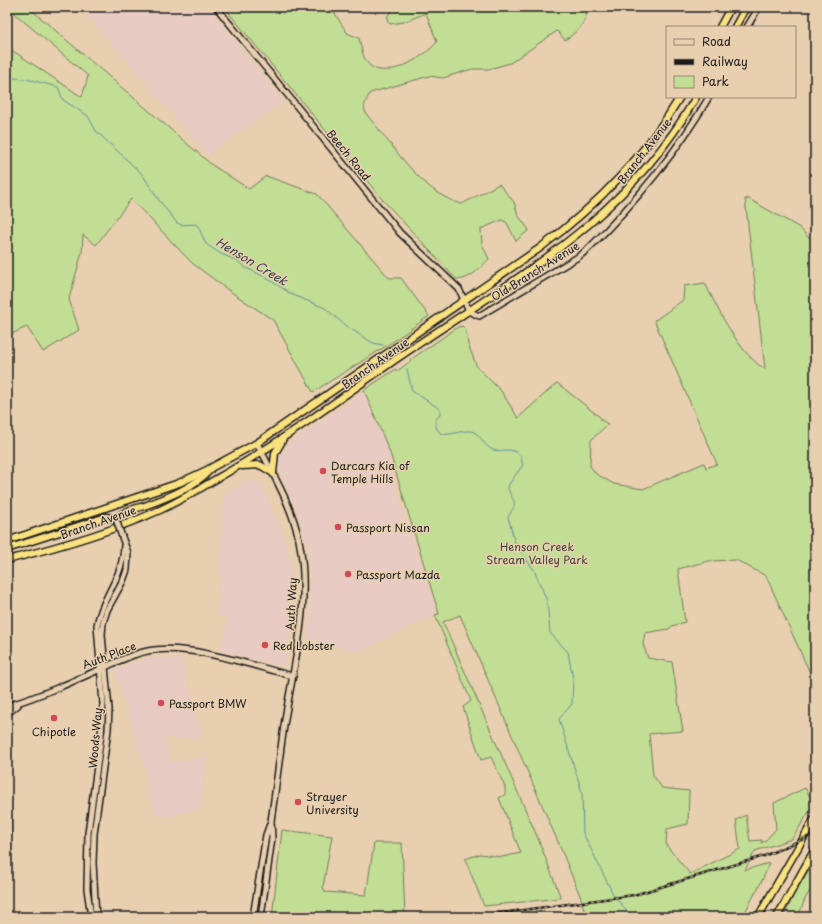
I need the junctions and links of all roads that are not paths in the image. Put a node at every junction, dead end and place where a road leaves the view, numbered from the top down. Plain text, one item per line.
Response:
1 (216, 7) edge
2 (731, 7) edge
3 (747, 7) edge
4 (760, 7) edge
5 (721, 26) edge
6 (736, 26) edge
7 (748, 26) edge
8 (679, 98) edge
9 (695, 98) edge
10 (708, 98) edge
11 (464, 300) junction
12 (469, 311) junction
13 (287, 435) junction
14 (257, 442) junction
15 (262, 452) junction
16 (214, 466) junction
17 (238, 466) junction
18 (273, 473) junction
19 (117, 518) junction
20 (36, 531) junction
21 (7, 538) edge
22 (7, 541) edge
23 (124, 544) junction
24 (7, 549) edge
25 (7, 560) edge
26 (106, 667) junction
27 (100, 669) junction
28 (293, 676) junction
29 (22, 702) junction
30 (7, 706) edge
31 (7, 714) edge
32 (815, 818) edge
33 (271, 821) junction
34 (7, 822) edge
35 (815, 849) edge
36 (7, 872) edge
37 (91, 917) edge
38 (96, 917) edge
39 (253, 917) edge
40 (261, 917) edge
41 (758, 917) edge
42 (777, 917) edge

1 - 11 street, Beech Road
2 - 5 highway
3 - 6 highway
4 - 7 street
8 - 11 highway, Branch Avenue
9 - 12 highway, Branch Avenue
10 - 12 street, Old Branch Avenue
11 - 12 street, Beech Road
11 - 14 highway, Branch Avenue
12 - 13 highway, Branch Avenue
13 - 15 highway, Branch Avenue
13 - 18 highway
14 - 15 street, Auth Way
14 - 16 highway, Branch Avenue
15 - 17 highway, Branch Avenue
15 - 18 street, Auth Way
16 - 19 highway
16 - 20 highway, Branch Avenue
17 - 18 highway
17 - 25 highway, Branch Avenue
18 - 28 street, Auth Way
19 - 23 street, Woods Way, bridge
19 - 24 highway
20 - 21 highway
20 - 22 highway, Branch Avenue
23 - 26 street, Woods Way
23 - 27 street, Woods Way
26 - 27 street, Auth Place
26 - 28 street, Auth Place
26 - 38 street, Woods Way
27 - 29 street, Auth Place
27 - 37 street, Woods Way
28 - 33 street, Auth Way
29 - 30 street, Auth Place
29 - 31 street
32 - 41 highway
33 - 39 street, Auth Way
33 - 40 street, Auth Way
34 - 36 street
35 - 42 highway

